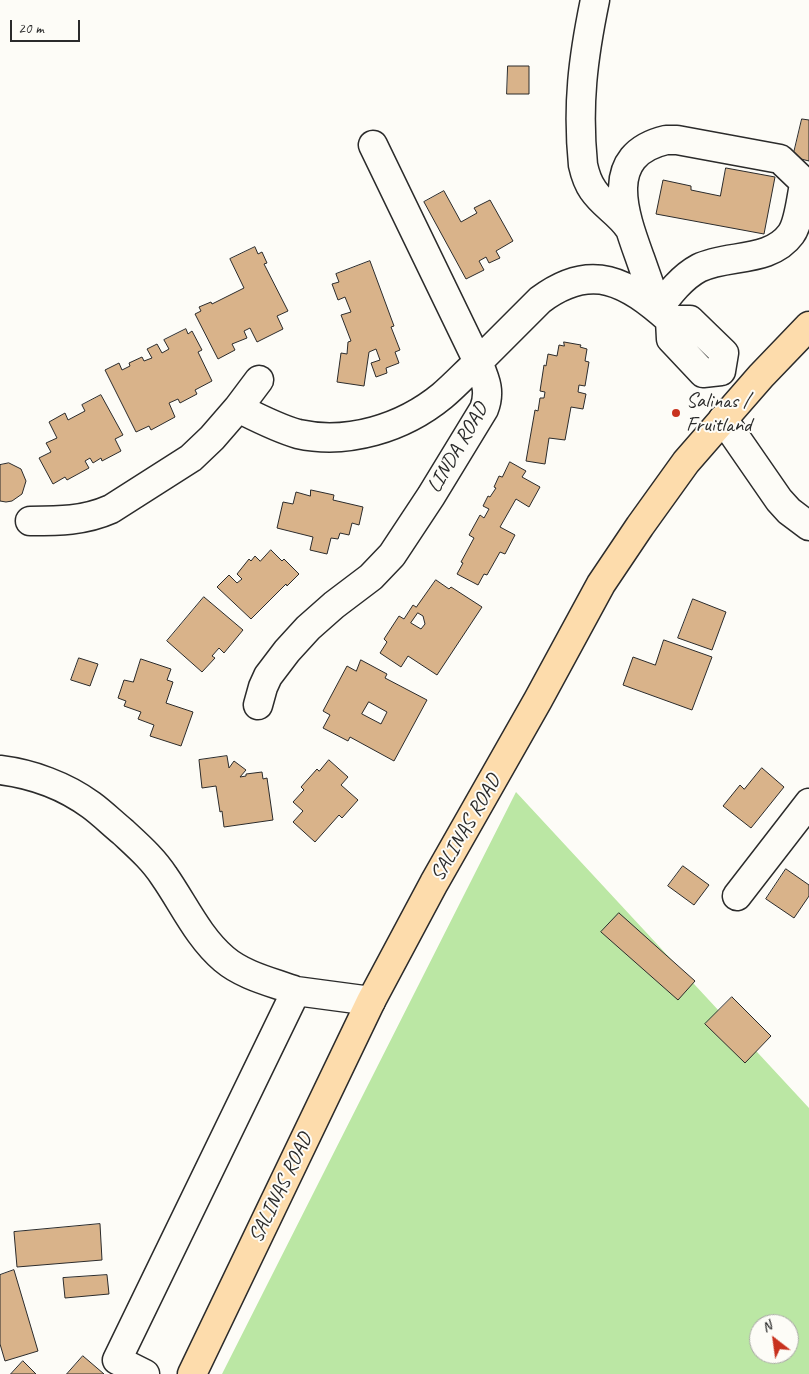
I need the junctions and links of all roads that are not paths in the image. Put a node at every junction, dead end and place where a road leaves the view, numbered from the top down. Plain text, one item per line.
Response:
1 (595, 0) edge
2 (372, 145) dead end
3 (629, 230) junction
4 (664, 314) junction
5 (809, 326) edge
6 (478, 362) junction
7 (259, 380) dead end
8 (745, 394) junction
9 (238, 408) junction
10 (723, 419) junction
11 (30, 521) dead end
12 (809, 526) edge
13 (258, 705) dead end
14 (0, 770) edge
15 (809, 803) edge
16 (737, 896) dead end
17 (296, 991) junction
18 (371, 1000) junction
19 (145, 1374) edge
20 (192, 1374) edge

1 - 3 street
2 - 6 street, LINDA ROAD
3 - 4 street
3 - 4 street
4 - 6 street
4 - 8 street
5 - 8 main road, SALINAS ROAD
6 - 9 street
6 - 13 street, LINDA ROAD
7 - 9 street
8 - 10 main road, SALINAS ROAD
9 - 11 street
10 - 12 street
10 - 18 main road, SALINAS ROAD
14 - 17 street
15 - 16 street
17 - 18 street
17 - 19 street
18 - 20 main road, SALINAS ROAD

